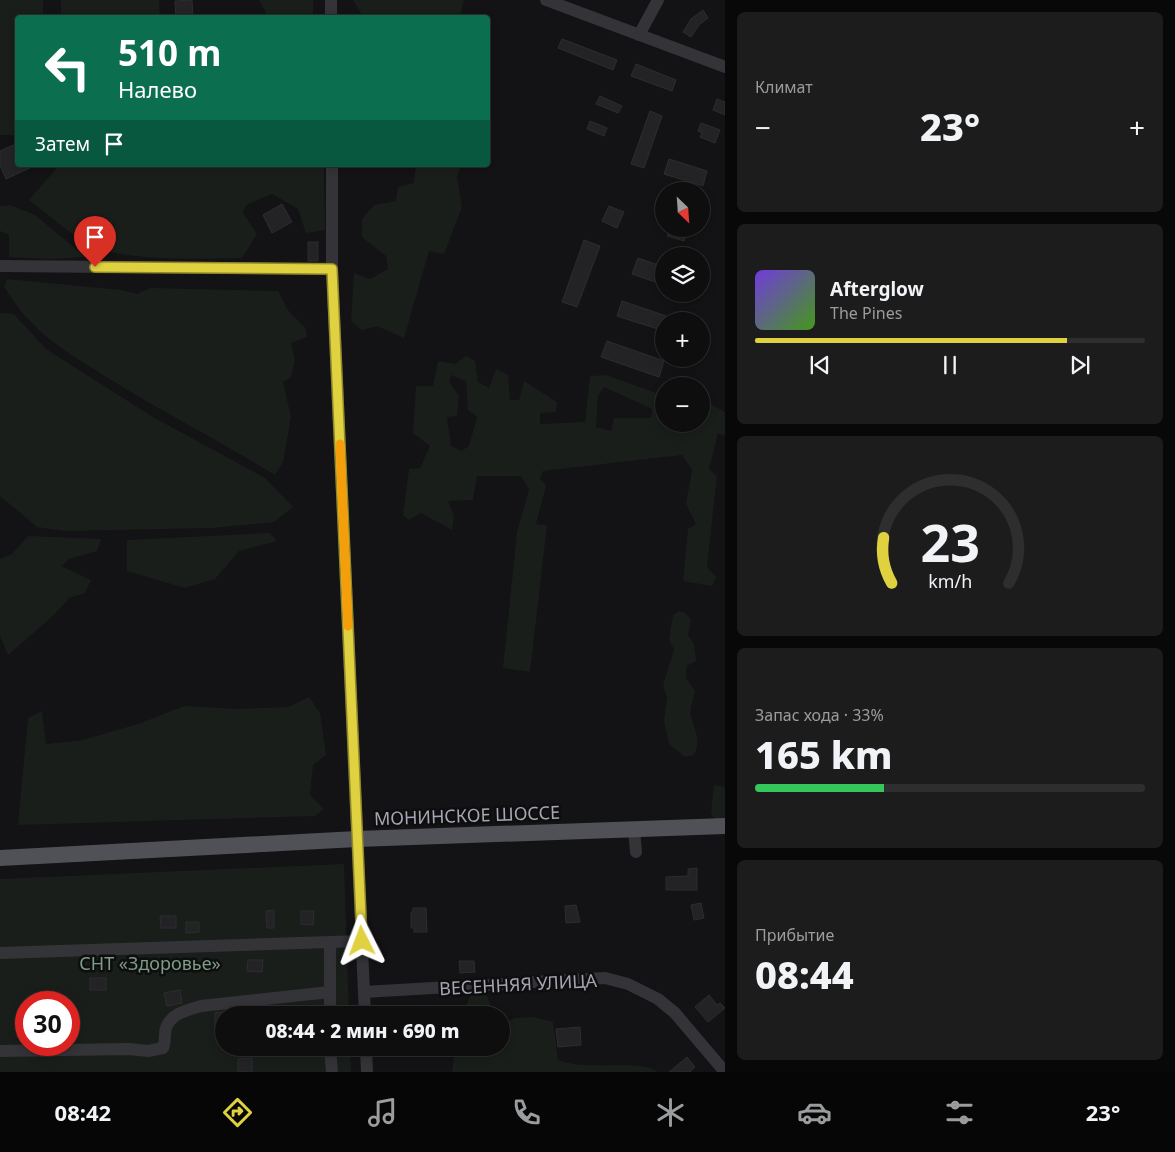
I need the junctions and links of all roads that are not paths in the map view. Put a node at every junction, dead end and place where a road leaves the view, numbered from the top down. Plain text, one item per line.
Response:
1 (331, 0) edge
2 (546, 0) edge
3 (658, 0) edge
4 (331, 15) edge
5 (639, 35) junction
6 (725, 67) edge
7 (332, 167) edge
8 (0, 266) edge
9 (332, 269) junction
10 (725, 826) edge
11 (634, 829) junction
12 (357, 840) junction
13 (636, 852) dead end
14 (0, 858) edge
15 (362, 941) junction
16 (330, 943) junction
17 (0, 952) edge
18 (330, 992) junction
19 (364, 992) junction
20 (330, 1006) edge
21 (365, 1006) edge
22 (0, 1051) edge
23 (331, 1056) edge
24 (366, 1056) edge
25 (332, 1072) edge
26 (367, 1072) edge
27 (725, 1072) edge

1 - 4 street
2 - 5 street
3 - 5 street
5 - 6 street
7 - 9 street
8 - 9 street
9 - 12 street
10 - 11 main road, МОНИНСКОЕ ШОССЕ
11 - 12 main road, МОНИНСКОЕ ШОССЕ
11 - 13 street
12 - 14 main road, МОНИНСКОЕ ШОССЕ
12 - 15 street
15 - 16 street
15 - 19 street
16 - 17 street
16 - 18 street
18 - 20 street
18 - 22 street
19 - 21 street
19 - 27 street, ВЕСЕННЯЯ УЛИЦА
23 - 25 street
24 - 26 street

